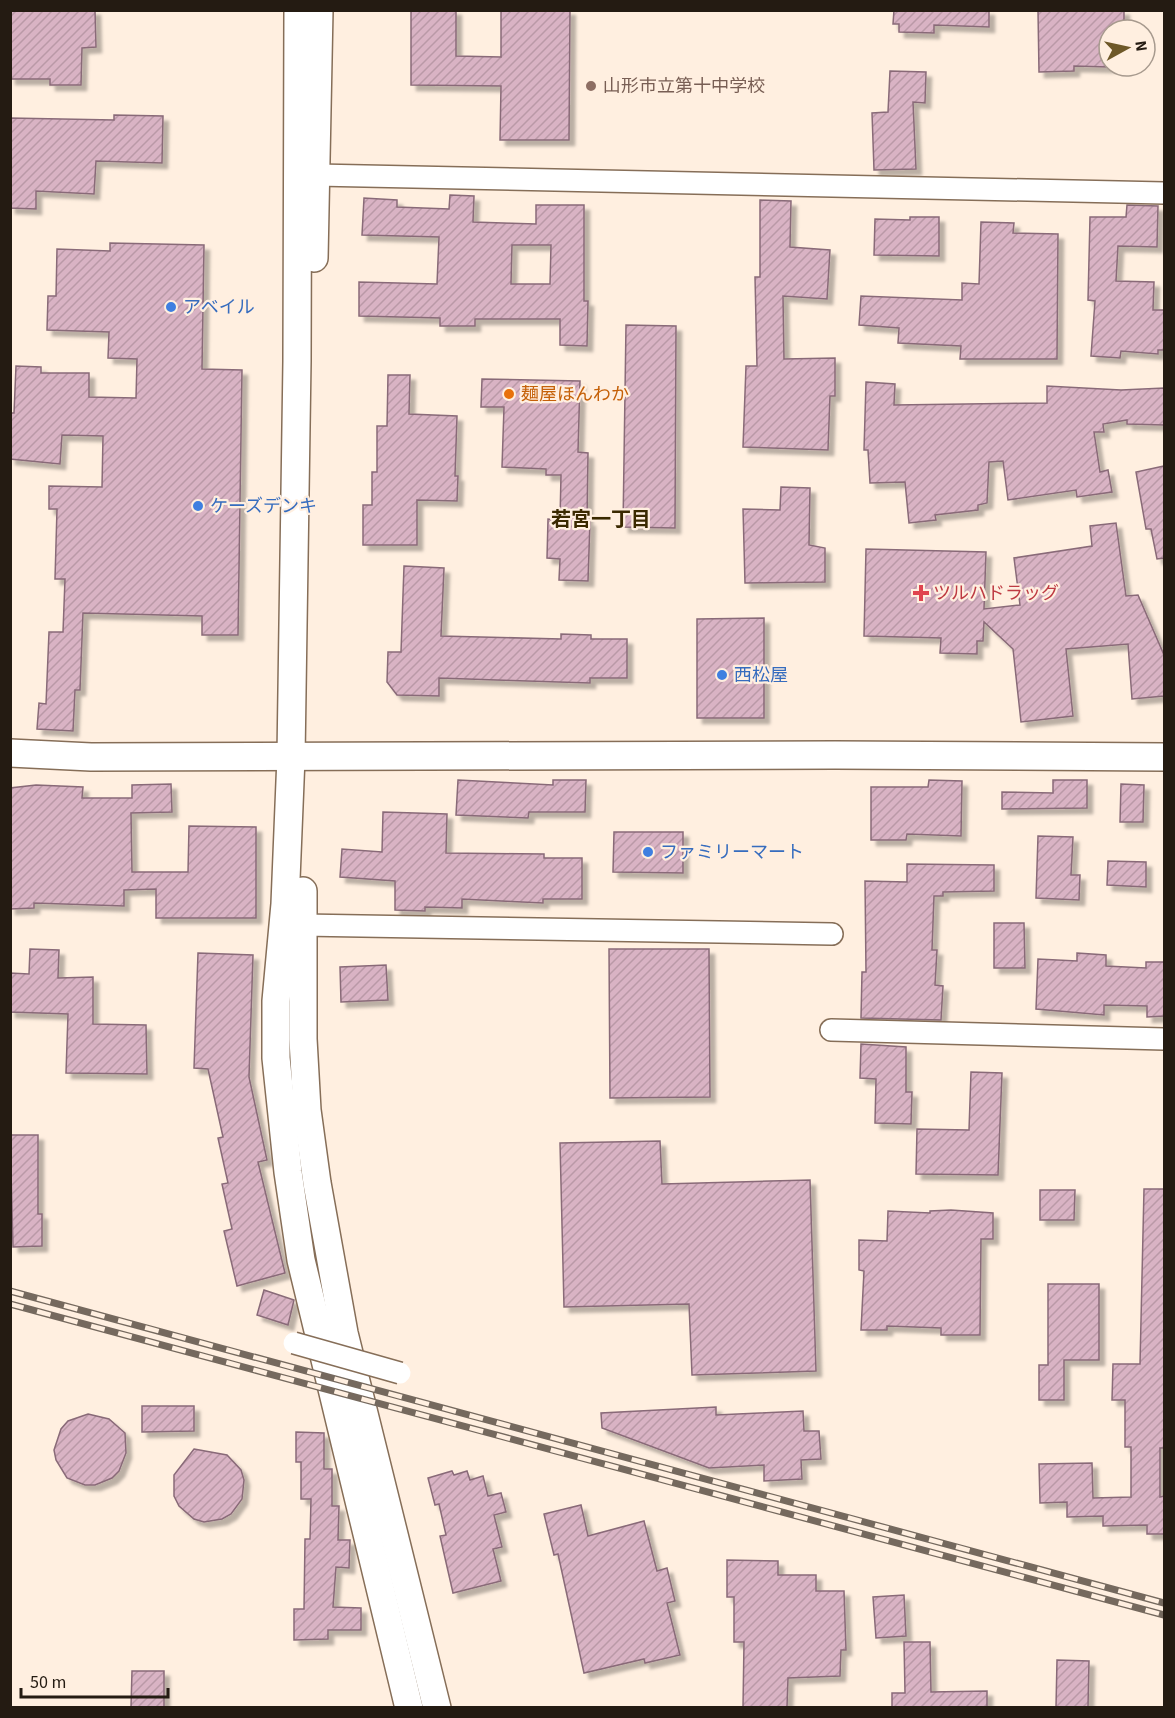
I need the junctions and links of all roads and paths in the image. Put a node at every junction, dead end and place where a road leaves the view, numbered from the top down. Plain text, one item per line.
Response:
1 (298, 10) edge
2 (318, 10) edge
3 (316, 175) junction
4 (1164, 194) edge
5 (10, 753) edge
6 (299, 756) junction
7 (1164, 757) edge
8 (302, 925) junction
9 (832, 934) dead end
10 (831, 1030) dead end
11 (1164, 1039) edge
12 (294, 1343) dead end
13 (400, 1373) dead end
14 (409, 1707) edge
15 (437, 1707) edge

1 - 6 street
2 - 3 street
3 - 4 street
3 - 6 street
5 - 6 street
6 - 7 street
6 - 8 street
6 - 14 street
8 - 9 street
8 - 15 street
10 - 11 street
12 - 13 street, bridge

